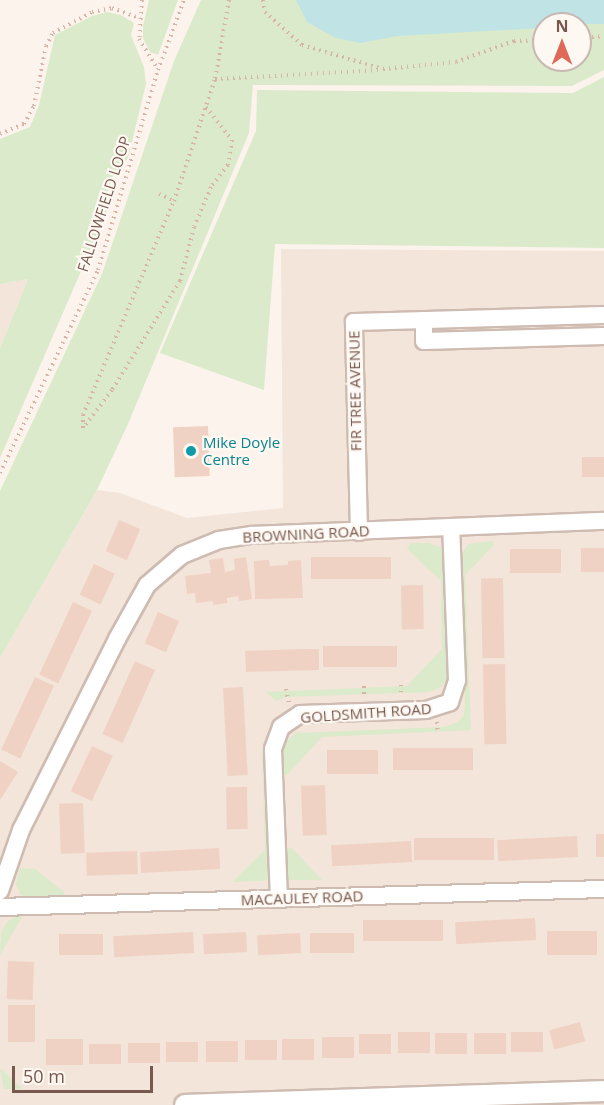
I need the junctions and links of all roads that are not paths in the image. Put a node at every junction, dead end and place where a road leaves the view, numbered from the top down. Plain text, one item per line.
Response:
1 (604, 315) edge
2 (424, 320) junction
3 (604, 336) edge
4 (604, 521) edge
5 (451, 527) junction
6 (359, 532) junction
7 (604, 888) edge
8 (0, 891) edge
9 (279, 899) junction
10 (0, 907) edge
11 (604, 1091) edge
12 (185, 1105) edge
13 (218, 1105) edge

1 - 2 street, FIR TREE AVENUE
2 - 3 street
2 - 6 street, FIR TREE AVENUE
4 - 5 street, BROWNING ROAD
5 - 6 street, BROWNING ROAD
5 - 9 street, GOLDSMITH ROAD
6 - 8 street, BROWNING ROAD
7 - 9 street, MACAULEY ROAD
9 - 10 street, MACAULEY ROAD
11 - 13 street
12 - 13 street

